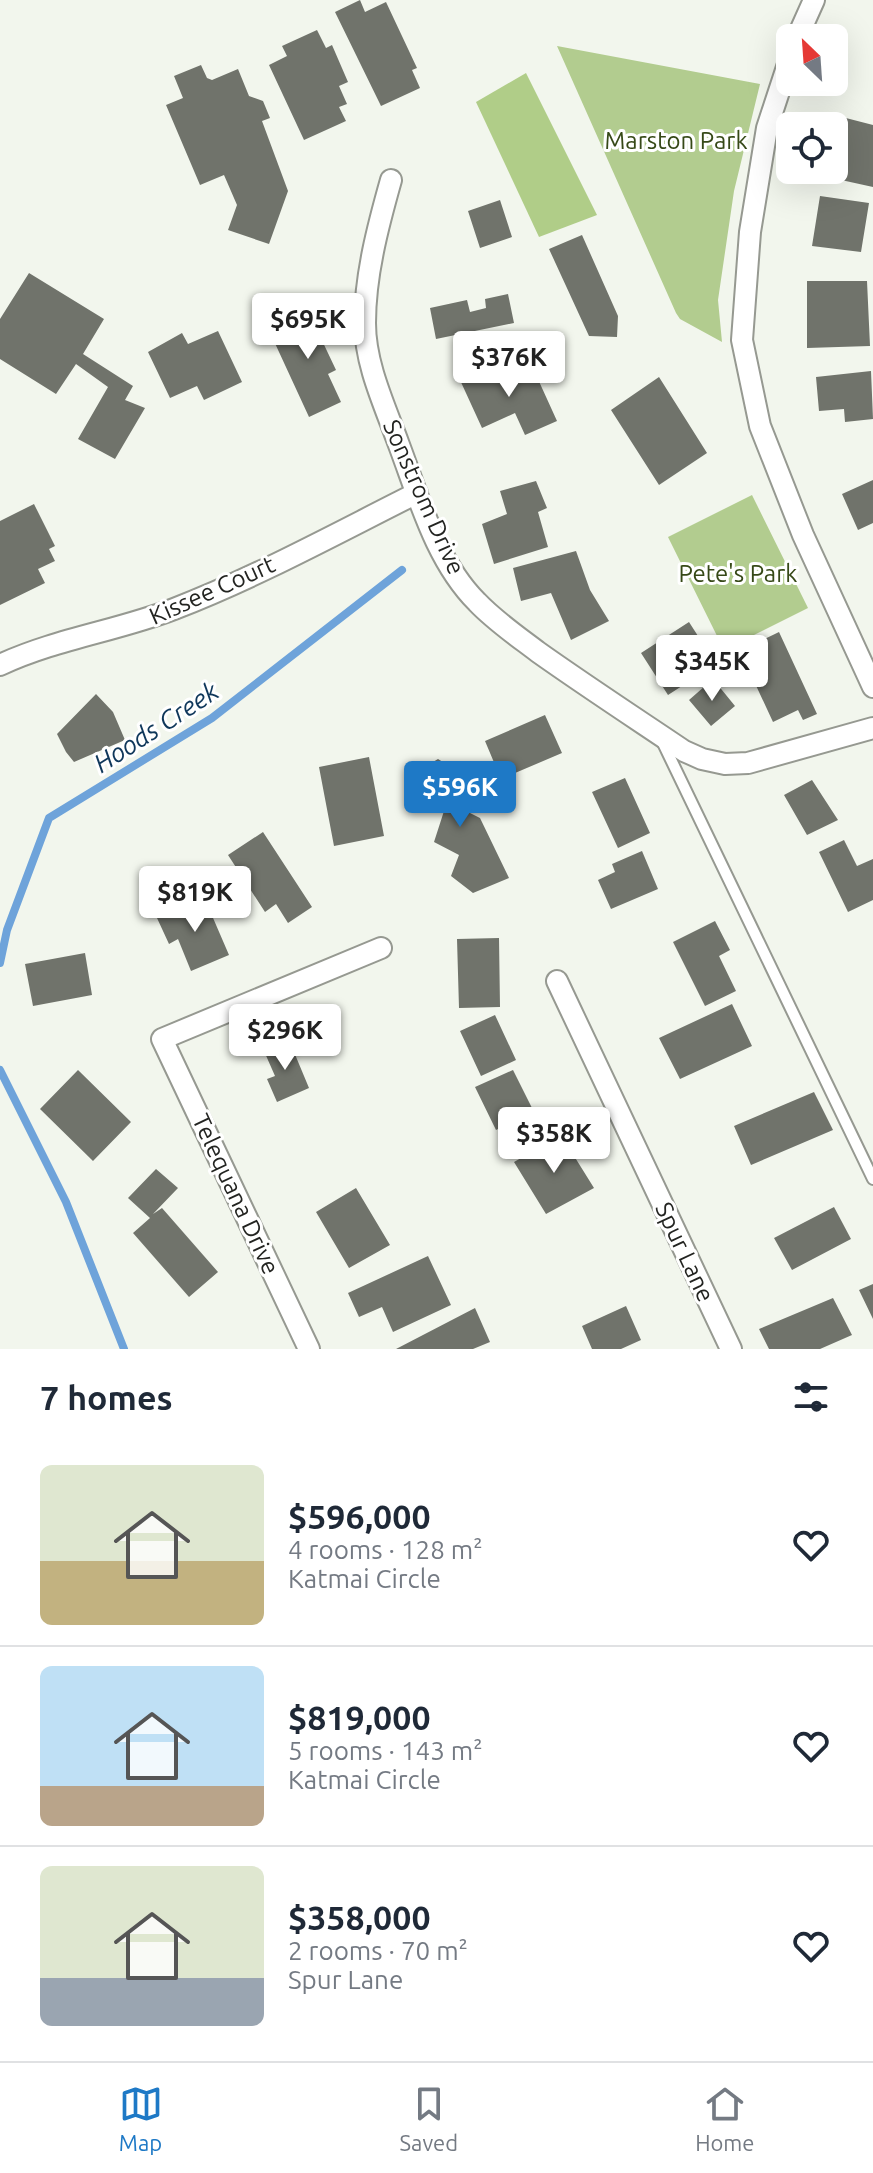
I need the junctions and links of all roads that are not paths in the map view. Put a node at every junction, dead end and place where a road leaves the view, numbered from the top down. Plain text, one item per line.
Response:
1 (814, 0) edge
2 (803, 24) edge
3 (778, 96) edge
4 (391, 180) dead end
5 (417, 493) junction
6 (0, 665) edge
7 (873, 687) edge
8 (873, 728) edge
9 (659, 735) junction
10 (381, 948) dead end
11 (557, 981) dead end
12 (873, 1179) edge
13 (309, 1349) edge
14 (731, 1349) edge

1 - 2 street
3 - 7 street
4 - 5 street, Sonstrom Drive
5 - 6 street, Kissee Court
5 - 9 street, Sonstrom Drive
8 - 9 street, Sonstrom Drive
9 - 12 lane
10 - 13 street, Telequana Drive
11 - 14 street, Spur Lane

